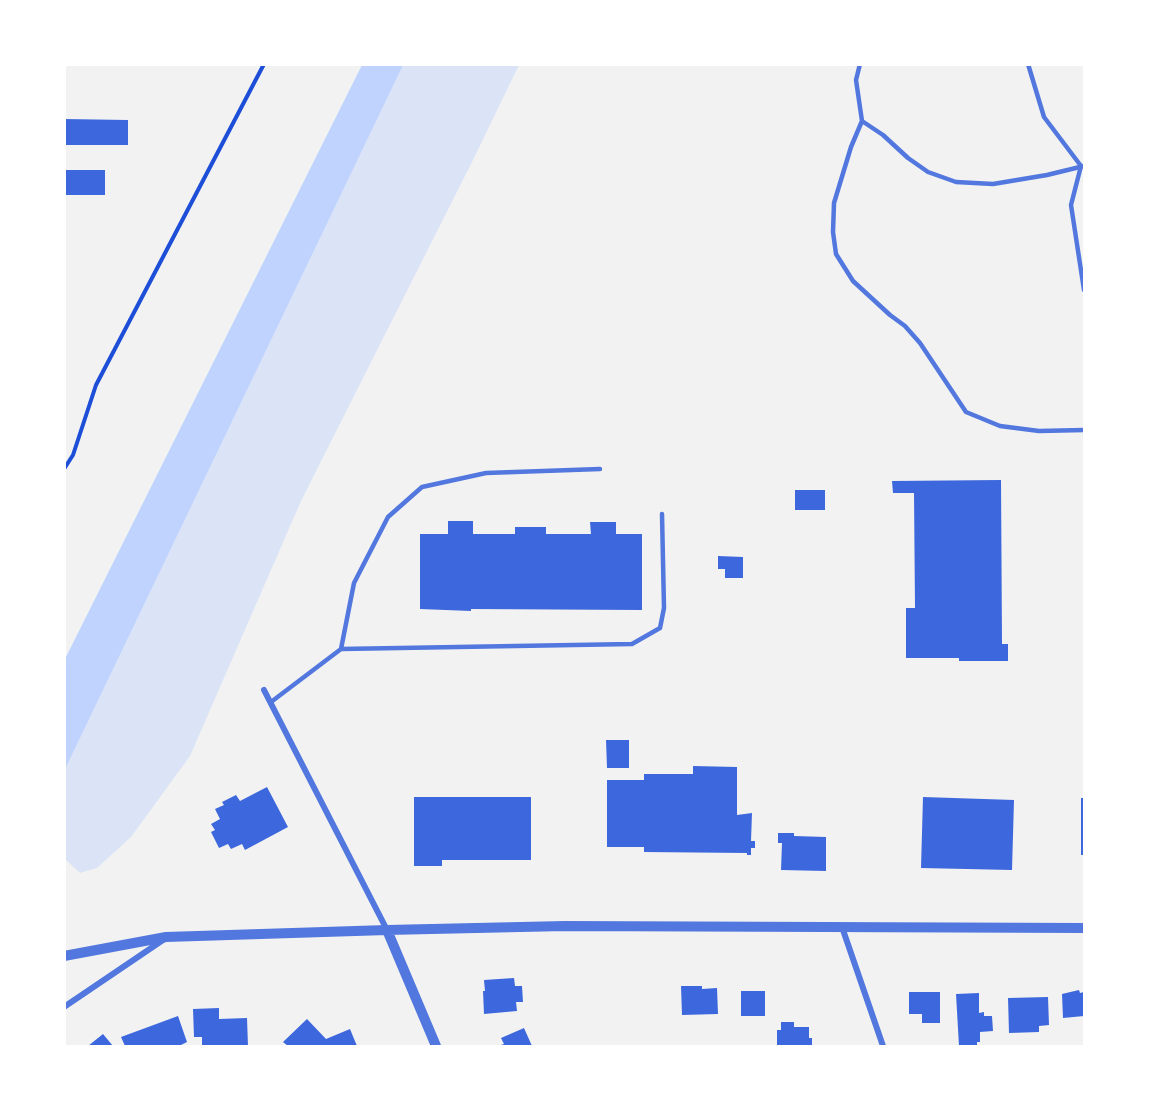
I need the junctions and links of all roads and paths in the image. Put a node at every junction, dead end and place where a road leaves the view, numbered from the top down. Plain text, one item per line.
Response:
1 (264, 64) edge
2 (860, 64) edge
3 (1028, 64) edge
4 (862, 121) junction
5 (1083, 166) edge
6 (1084, 290) edge
7 (1084, 430) edge
8 (64, 469) edge
9 (600, 469) dead end
10 (662, 514) dead end
11 (341, 649) junction
12 (264, 690) dead end
13 (271, 702) junction
14 (842, 927) junction
15 (1084, 928) edge
16 (387, 930) junction
17 (166, 937) junction
18 (64, 957) edge
19 (64, 1007) edge
20 (436, 1047) edge
21 (883, 1047) edge

1 - 8 path
2 - 4 lane
3 - 5 lane
4 - 5 lane
4 - 7 lane
5 - 6 lane
9 - 11 lane
10 - 11 lane
11 - 13 lane
12 - 13 street
13 - 16 street
14 - 15 street
14 - 16 street
14 - 21 street
16 - 17 street
16 - 20 street
17 - 18 street
17 - 19 street

